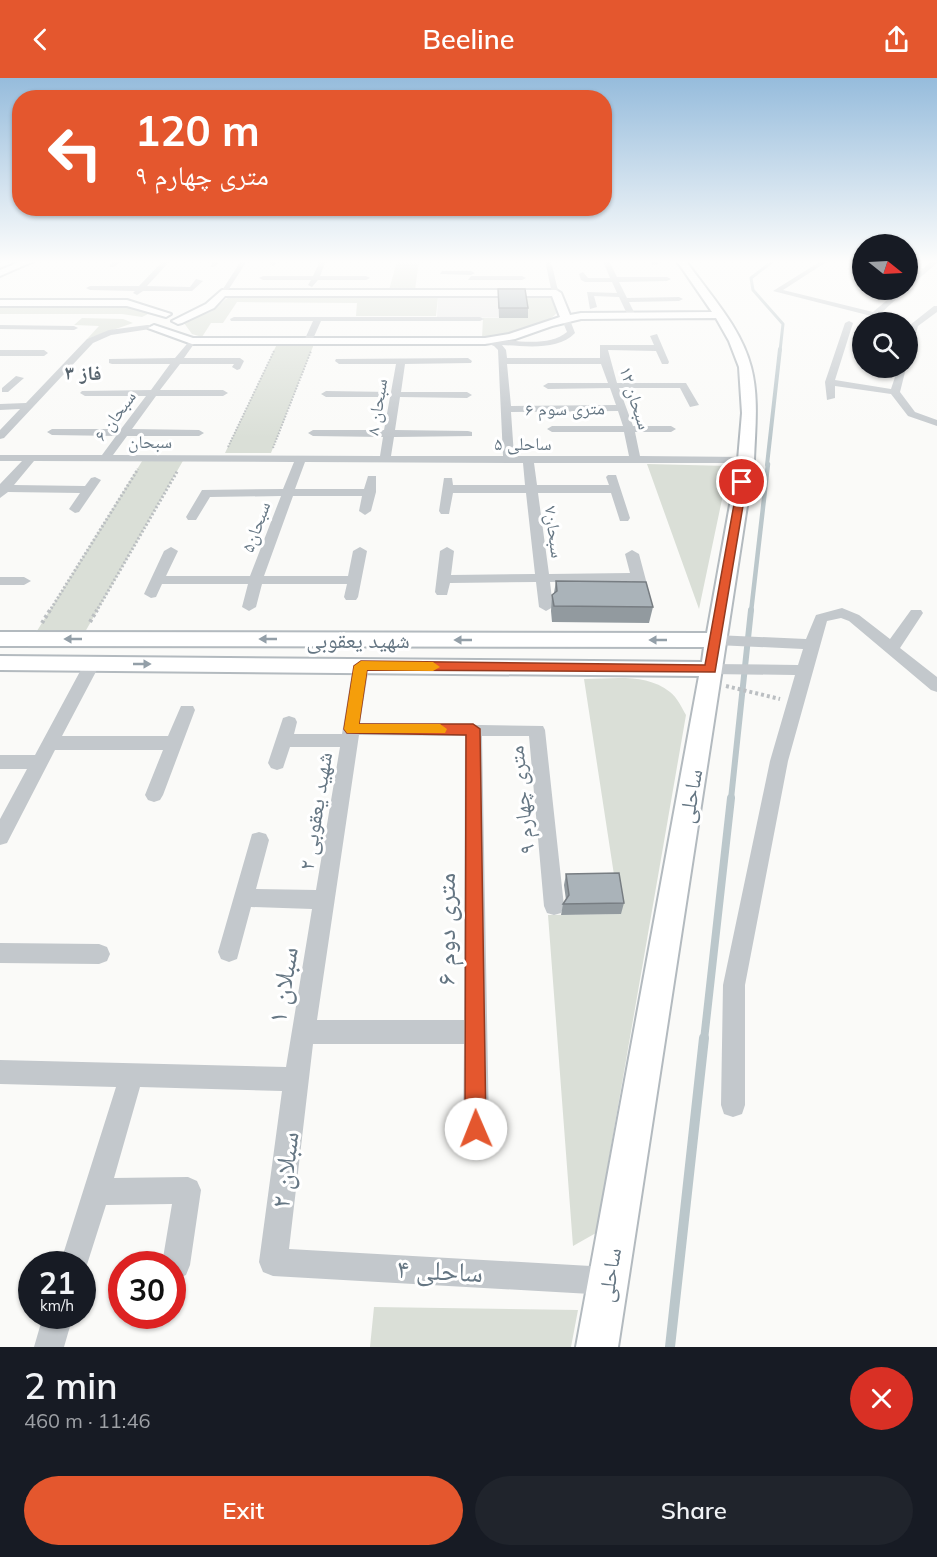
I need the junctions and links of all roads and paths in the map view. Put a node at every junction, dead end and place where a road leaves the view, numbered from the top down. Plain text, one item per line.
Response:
1 (144, 320) edge
2 (175, 320) edge
3 (318, 320) edge
4 (566, 320) joint
5 (568, 320) edge
6 (684, 320) edge
7 (722, 320) edge
8 (937, 321) edge
9 (142, 323) junction
10 (849, 323) dead end
11 (918, 323) edge
12 (0, 327) edge
13 (11, 328) junction
14 (74, 328) dead end
15 (654, 336) dead end
16 (0, 337) edge
17 (190, 340) junction
18 (278, 341) junction
19 (312, 341) junction
20 (485, 341) junction
21 (659, 348) junction
22 (0, 353) edge
23 (44, 353) dead end
24 (112, 361) dead end
25 (176, 361) junction
26 (339, 361) dead end
27 (401, 361) junction
28 (468, 361) dead end
29 (503, 361) junction
30 (606, 361) junction
31 (665, 362) dead end
32 (239, 364) dead end
33 (899, 378) edge
34 (830, 382) junction
35 (547, 386) dead end
36 (616, 387) junction
37 (895, 392) junction
38 (85, 393) dead end
39 (153, 393) junction
40 (223, 393) dead end
41 (326, 394) dead end
42 (396, 395) junction
43 (467, 395) dead end
44 (830, 398) dead end
45 (694, 405) dead end
46 (0, 406) edge
47 (28, 406) junction
48 (622, 408) junction
49 (507, 409) junction
50 (61, 421) dead end
51 (316, 422) dead end
52 (937, 423) edge
53 (552, 429) dead end
54 (629, 429) junction
55 (671, 429) dead end
56 (52, 432) junction
57 (125, 432) junction
58 (199, 433) dead end
59 (390, 433) junction
60 (468, 434) dead end
61 (0, 436) edge
62 (44, 442) dead end
63 (271, 453) dead end
64 (0, 458) edge
65 (31, 458) junction
66 (105, 458) junction
67 (144, 458) junction
68 (184, 459) junction
69 (224, 459) junction
70 (385, 459) junction
71 (300, 460) junction
72 (509, 460) junction
73 (528, 460) junction
74 (635, 460) junction
75 (746, 460) junction
76 (372, 478) dead end
77 (95, 480) dead end
78 (2, 490) edge
79 (87, 490) junction
80 (530, 490) junction
81 (288, 492) junction
82 (370, 492) junction
83 (75, 509) dead end
84 (365, 511) dead end
85 (445, 512) dead end
86 (192, 517) dead end
87 (624, 518) dead end
88 (171, 551) dead end
89 (360, 551) dead end
90 (447, 551) dead end
91 (632, 554) dead end
92 (639, 577) junction
93 (542, 578) junction
94 (256, 579) junction
95 (158, 580) junction
96 (355, 580) junction
97 (0, 581) edge
98 (24, 581) dead end
99 (642, 592) edge
100 (151, 594) dead end
101 (351, 597) dead end
102 (249, 607) dead end
103 (546, 607) dead end
104 (916, 613) dead end
105 (0, 639) edge
106 (32, 639) junction
107 (81, 639) junction
108 (716, 640) junction
109 (812, 645) junction
110 (891, 649) junction
111 (0, 663) edge
112 (92, 664) junction
113 (361, 666) junction
114 (711, 669) junction
115 (805, 670) junction
116 (937, 686) edge
117 (733, 688) dead end
118 (765, 696) dead end
119 (187, 710) dead end
120 (289, 722) dead end
121 (473, 729) junction
122 (350, 735) junction
123 (284, 740) junction
124 (50, 743) junction
125 (173, 743) junction
126 (0, 762) edge
127 (40, 762) junction
128 (277, 763) dead end
129 (154, 795) dead end
130 (0, 837) edge
131 (259, 840) dead end
132 (244, 898) junction
133 (325, 900) junction
134 (554, 906) dead end
135 (230, 952) dead end
136 (0, 953) edge
137 (99, 954) dead end
138 (304, 1032) junction
139 (474, 1032) junction
140 (0, 1072) edge
141 (132, 1075) junction
142 (296, 1078) junction
143 (733, 1105) dead end
144 (476, 1129) dead end
145 (96, 1192) junction
146 (78, 1251) edge
147 (178, 1251) edge
148 (273, 1262) joint
149 (608, 1281) junction
150 (54, 1329) edge
151 (49, 1347) edge
152 (597, 1347) edge

1 - 9 street
2 - 17 street
3 - 19 street
4 - 20 street
4 - 20 street
5 - 6 street
7 - 75 street, ساحلی
8 - 11 street
9 - 17 street
9 - 47 street
10 - 34 street
12 - 13 street
13 - 14 street
13 - 16 street
15 - 21 street
17 - 18 street
17 - 25 street, سبحان ۶
18 - 19 street
18 - 69 path
19 - 20 street
19 - 63 path
20 - 29 street
21 - 30 street, سبحان ۱۲
21 - 31 street
22 - 23 street
24 - 25 street
25 - 32 street
25 - 39 street, سبحان ۶
26 - 27 street
27 - 28 street
27 - 42 street, سبحان ۸
29 - 30 street
29 - 49 street
30 - 36 street, سبحان ۱۲
33 - 37 street
34 - 37 street
34 - 44 street
35 - 36 street
36 - 45 street
36 - 48 street, سبحان ۱۲
37 - 52 street
38 - 39 street
39 - 40 street
39 - 57 street, سبحان ۶
41 - 42 street
42 - 43 street
42 - 59 street, سبحان ۸
46 - 47 street
47 - 61 street
48 - 49 street, ۶ متری سوم
48 - 54 street, سبحان ۱۲
49 - 72 street
50 - 56 street
51 - 59 street
53 - 54 street
54 - 55 street
54 - 74 street, سبحان ۱۲
56 - 57 street
56 - 62 street
57 - 58 street
57 - 66 street, سبحان ۶
59 - 60 street
59 - 70 street, سبحان ۸
64 - 65 street, سبحان
65 - 66 street, سبحان
65 - 78 street
66 - 67 street, سبحان
67 - 68 street, سبحان
67 - 106 path
68 - 69 street, سبحان
68 - 107 path
69 - 71 street, سبحان
70 - 71 street, ساحلی ۵
70 - 72 street, ساحلی ۵
71 - 81 street, سبحان۵
72 - 73 street, ساحلی ۵
73 - 74 street, ساحلی ۵
73 - 80 street, سبحان۷
74 - 75 street, ساحلی ۵
75 - 108 street, ساحلی
76 - 82 street
77 - 79 street
78 - 79 street
79 - 83 street
80 - 85 street
80 - 87 street
80 - 93 street, سبحان۷
81 - 82 street
81 - 86 street
81 - 94 street, سبحان۵
82 - 84 street
88 - 95 street
89 - 96 street
90 - 93 street
91 - 92 street
92 - 93 street
92 - 99 street
93 - 103 street, سبحان۷
94 - 95 street
94 - 96 street
94 - 102 street, سبحان۵
95 - 100 street
96 - 101 street
97 - 98 street
104 - 110 street
105 - 106 street, شهید یعقوبی
107 -> 106 street, شهید یعقوبی
108 -> 107 street, شهید یعقوبی
108 - 109 street
108 - 114 street, ساحلی
109 - 110 street
109 - 115 street
110 - 116 street
111 - 112 street, شهید یعقوبی
112 -> 113 street, شهید یعقوبی
112 - 124 street
113 - 114 street, شهید یعقوبی
113 - 122 street, شهید یعقوبی ۲
114 - 115 street
114 - 149 street, ساحلی
115 - 143 street
117 - 118 path
119 - 125 street
120 - 123 street
121 - 122 street, ۹ متری چهارم
121 - 134 street, ۹ متری چهارم
121 - 139 street, ۶ متری دوم
122 - 123 street
122 - 133 street, شهید یعقوبی ۲
123 - 128 street
124 - 125 street
124 - 127 street
125 - 129 street
126 - 127 street
127 - 130 street
131 - 132 street
132 - 133 street
132 - 135 street
133 - 138 street, سبلان ۱
136 - 137 street
138 - 139 street
138 - 142 street, سبلان ۱
139 - 144 street, ۶ متری دوم
140 - 141 street
141 - 142 street
141 - 145 street
142 - 148 street, سبلان ۲
145 - 146 street
145 - 147 street
148 - 149 street, ساحلی ۴
149 - 152 street, ساحلی
150 - 151 street

